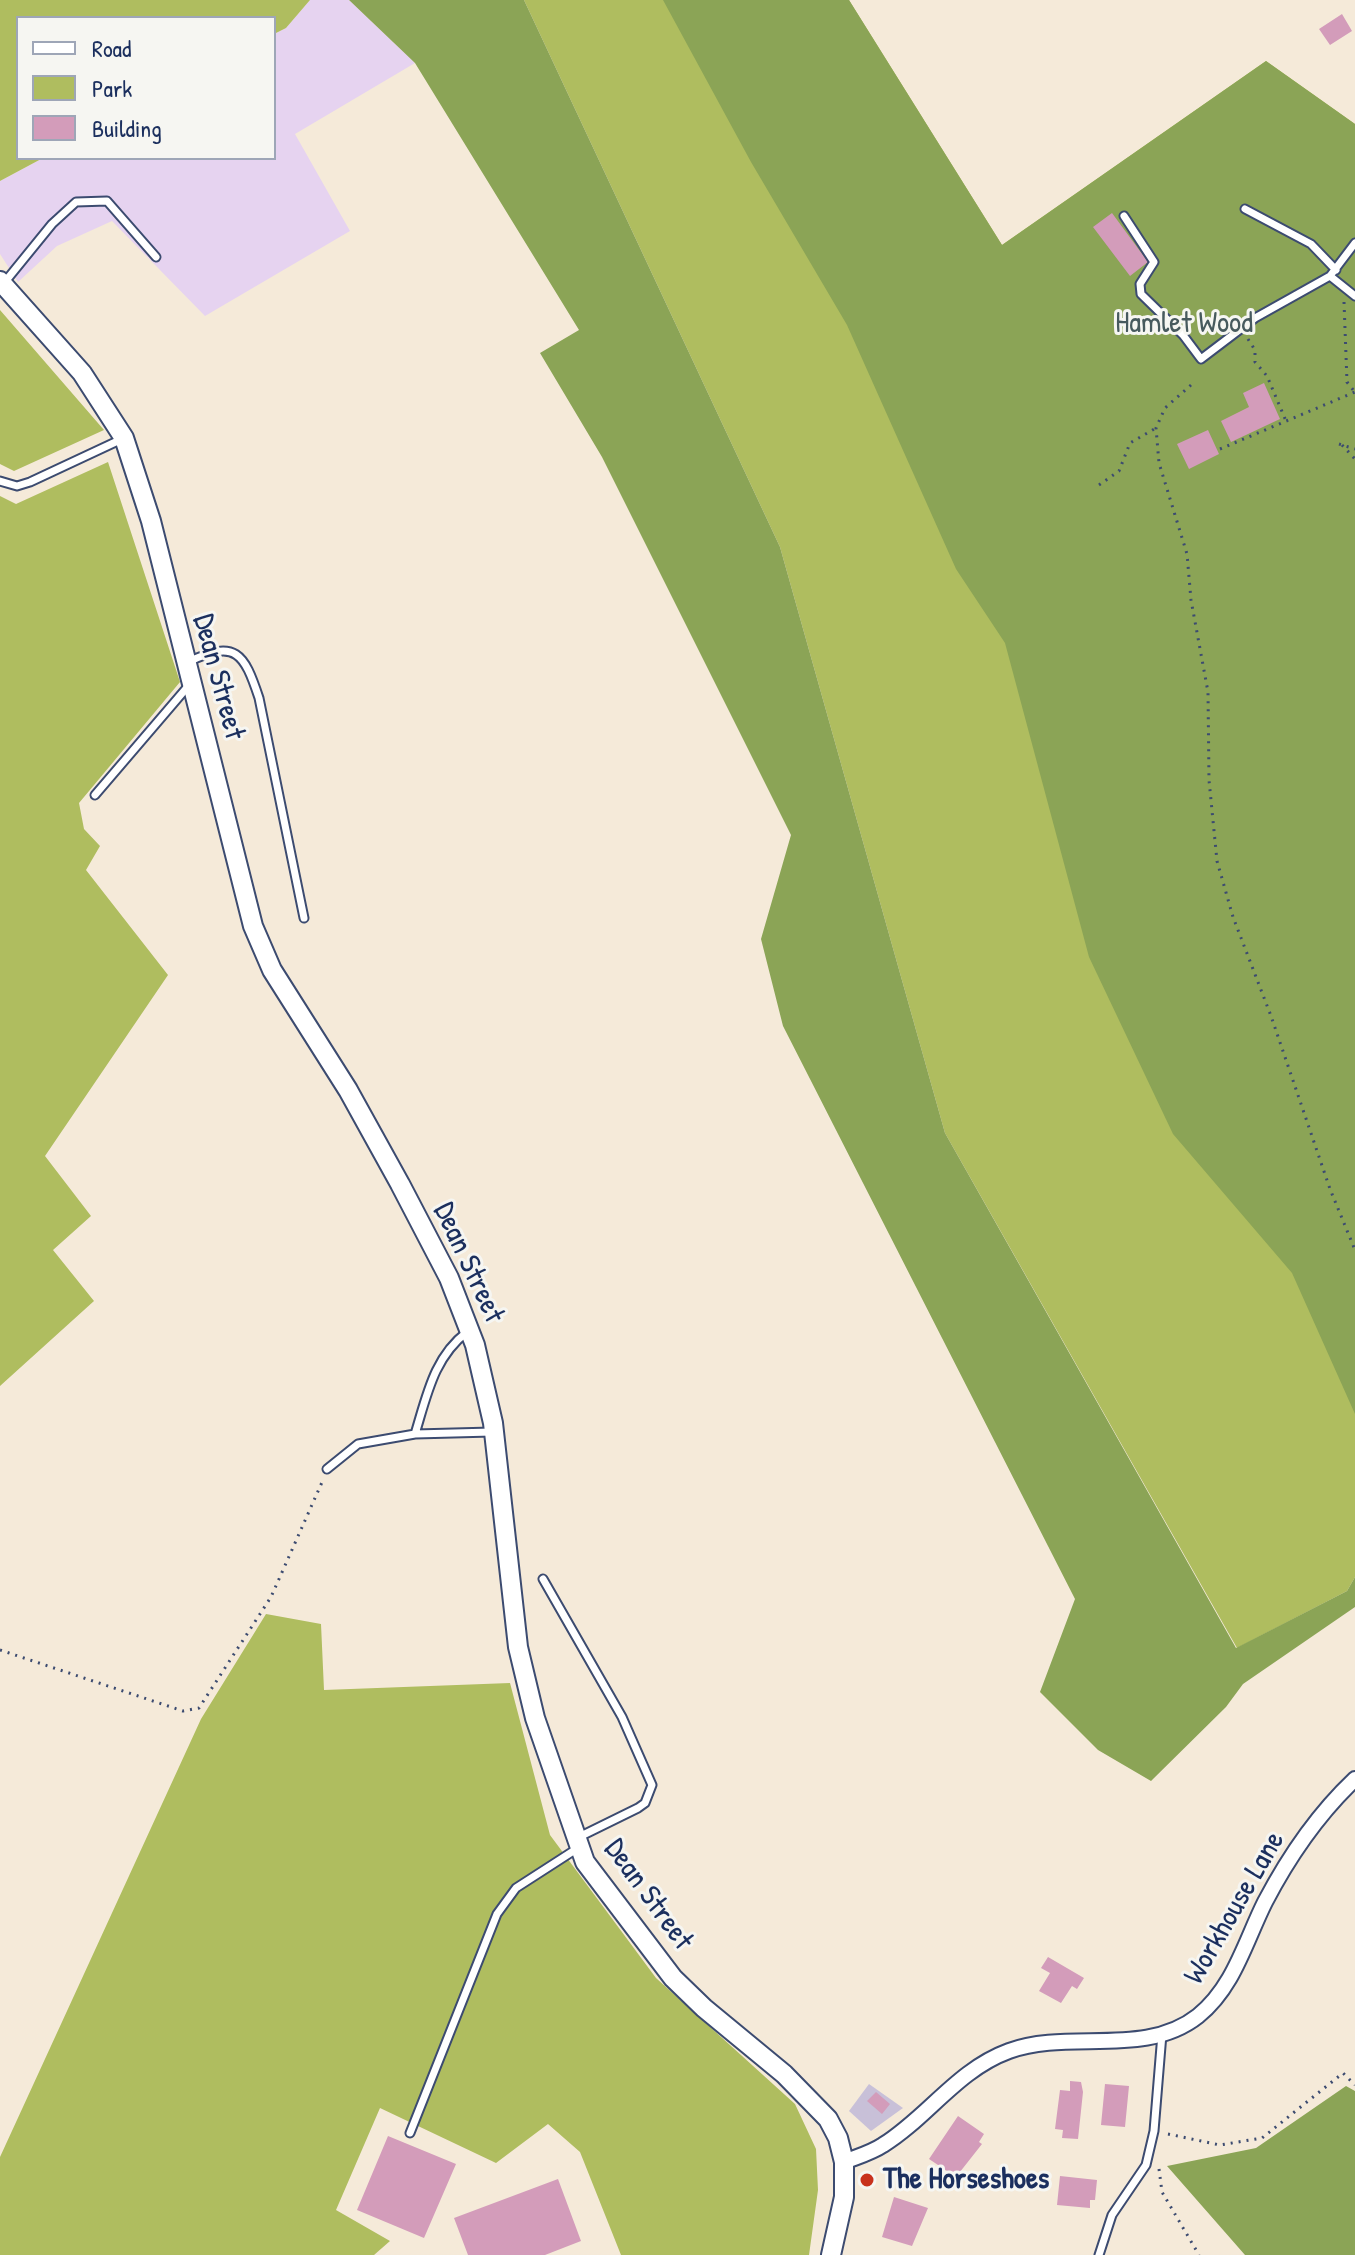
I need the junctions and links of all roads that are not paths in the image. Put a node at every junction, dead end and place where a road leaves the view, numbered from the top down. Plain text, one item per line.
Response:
1 (1245, 209) dead end
2 (1124, 216) dead end
3 (1355, 243) edge
4 (156, 257) dead end
5 (1333, 273) junction
6 (1, 283) edge
7 (1355, 296) edge
8 (124, 438) junction
9 (0, 481) edge
10 (186, 663) junction
11 (191, 684) junction
12 (95, 795) dead end
13 (304, 918) dead end
14 (469, 1330) junction
15 (494, 1432) junction
16 (415, 1434) junction
17 (327, 1469) road end
18 (543, 1579) dead end
19 (1355, 1779) edge
20 (578, 1842) junction
21 (1162, 2034) junction
22 (410, 2133) dead end
23 (844, 2162) junction
24 (831, 2255) edge
25 (1099, 2255) edge

1 - 5 lane
2 - 5 lane
3 - 5 lane
4 - 6 lane
5 - 7 lane
6 - 8 street, Dean Street
8 - 9 lane
8 - 10 street, Dean Street
10 - 11 street, Dean Street
10 - 13 lane
11 - 12 lane
11 - 14 street, Dean Street
14 - 15 street, Dean Street
14 - 16 lane
15 - 16 lane
15 - 20 street, Dean Street
16 - 17 lane
18 - 20 lane
19 - 21 street, Workhouse Lane
20 - 22 lane
20 - 23 street, Dean Street
21 - 23 street, Workhouse Lane
21 - 25 lane
23 - 24 street, Dean Street

